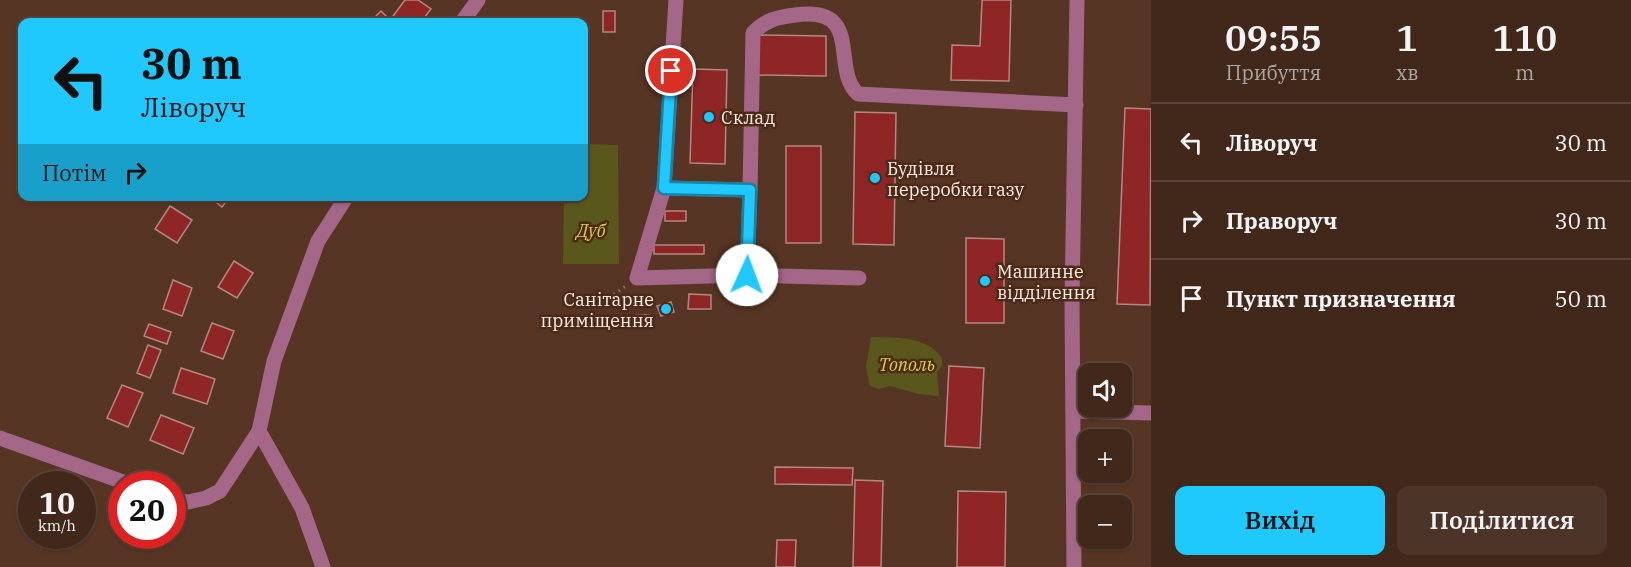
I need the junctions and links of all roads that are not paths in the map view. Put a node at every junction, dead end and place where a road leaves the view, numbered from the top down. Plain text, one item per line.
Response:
1 (478, 0) edge
2 (676, 0) edge
3 (1077, 0) edge
4 (465, 18) edge
5 (1076, 105) junction
6 (664, 188) junction
7 (750, 190) junction
8 (343, 201) edge
9 (747, 275) junction
10 (859, 278) dead end
11 (1073, 411) junction
12 (1151, 413) edge
13 (259, 431) junction
14 (0, 438) edge
15 (108, 477) edge
16 (186, 501) edge
17 (322, 567) edge
18 (1074, 567) edge

1 - 4 street
2 - 6 street
3 - 5 street
5 - 7 street
5 - 11 street
6 - 7 street
6 - 9 street
7 - 9 street
8 - 13 street
9 - 10 street
11 - 12 street
11 - 18 street
13 - 16 street
13 - 17 street
14 - 15 street

